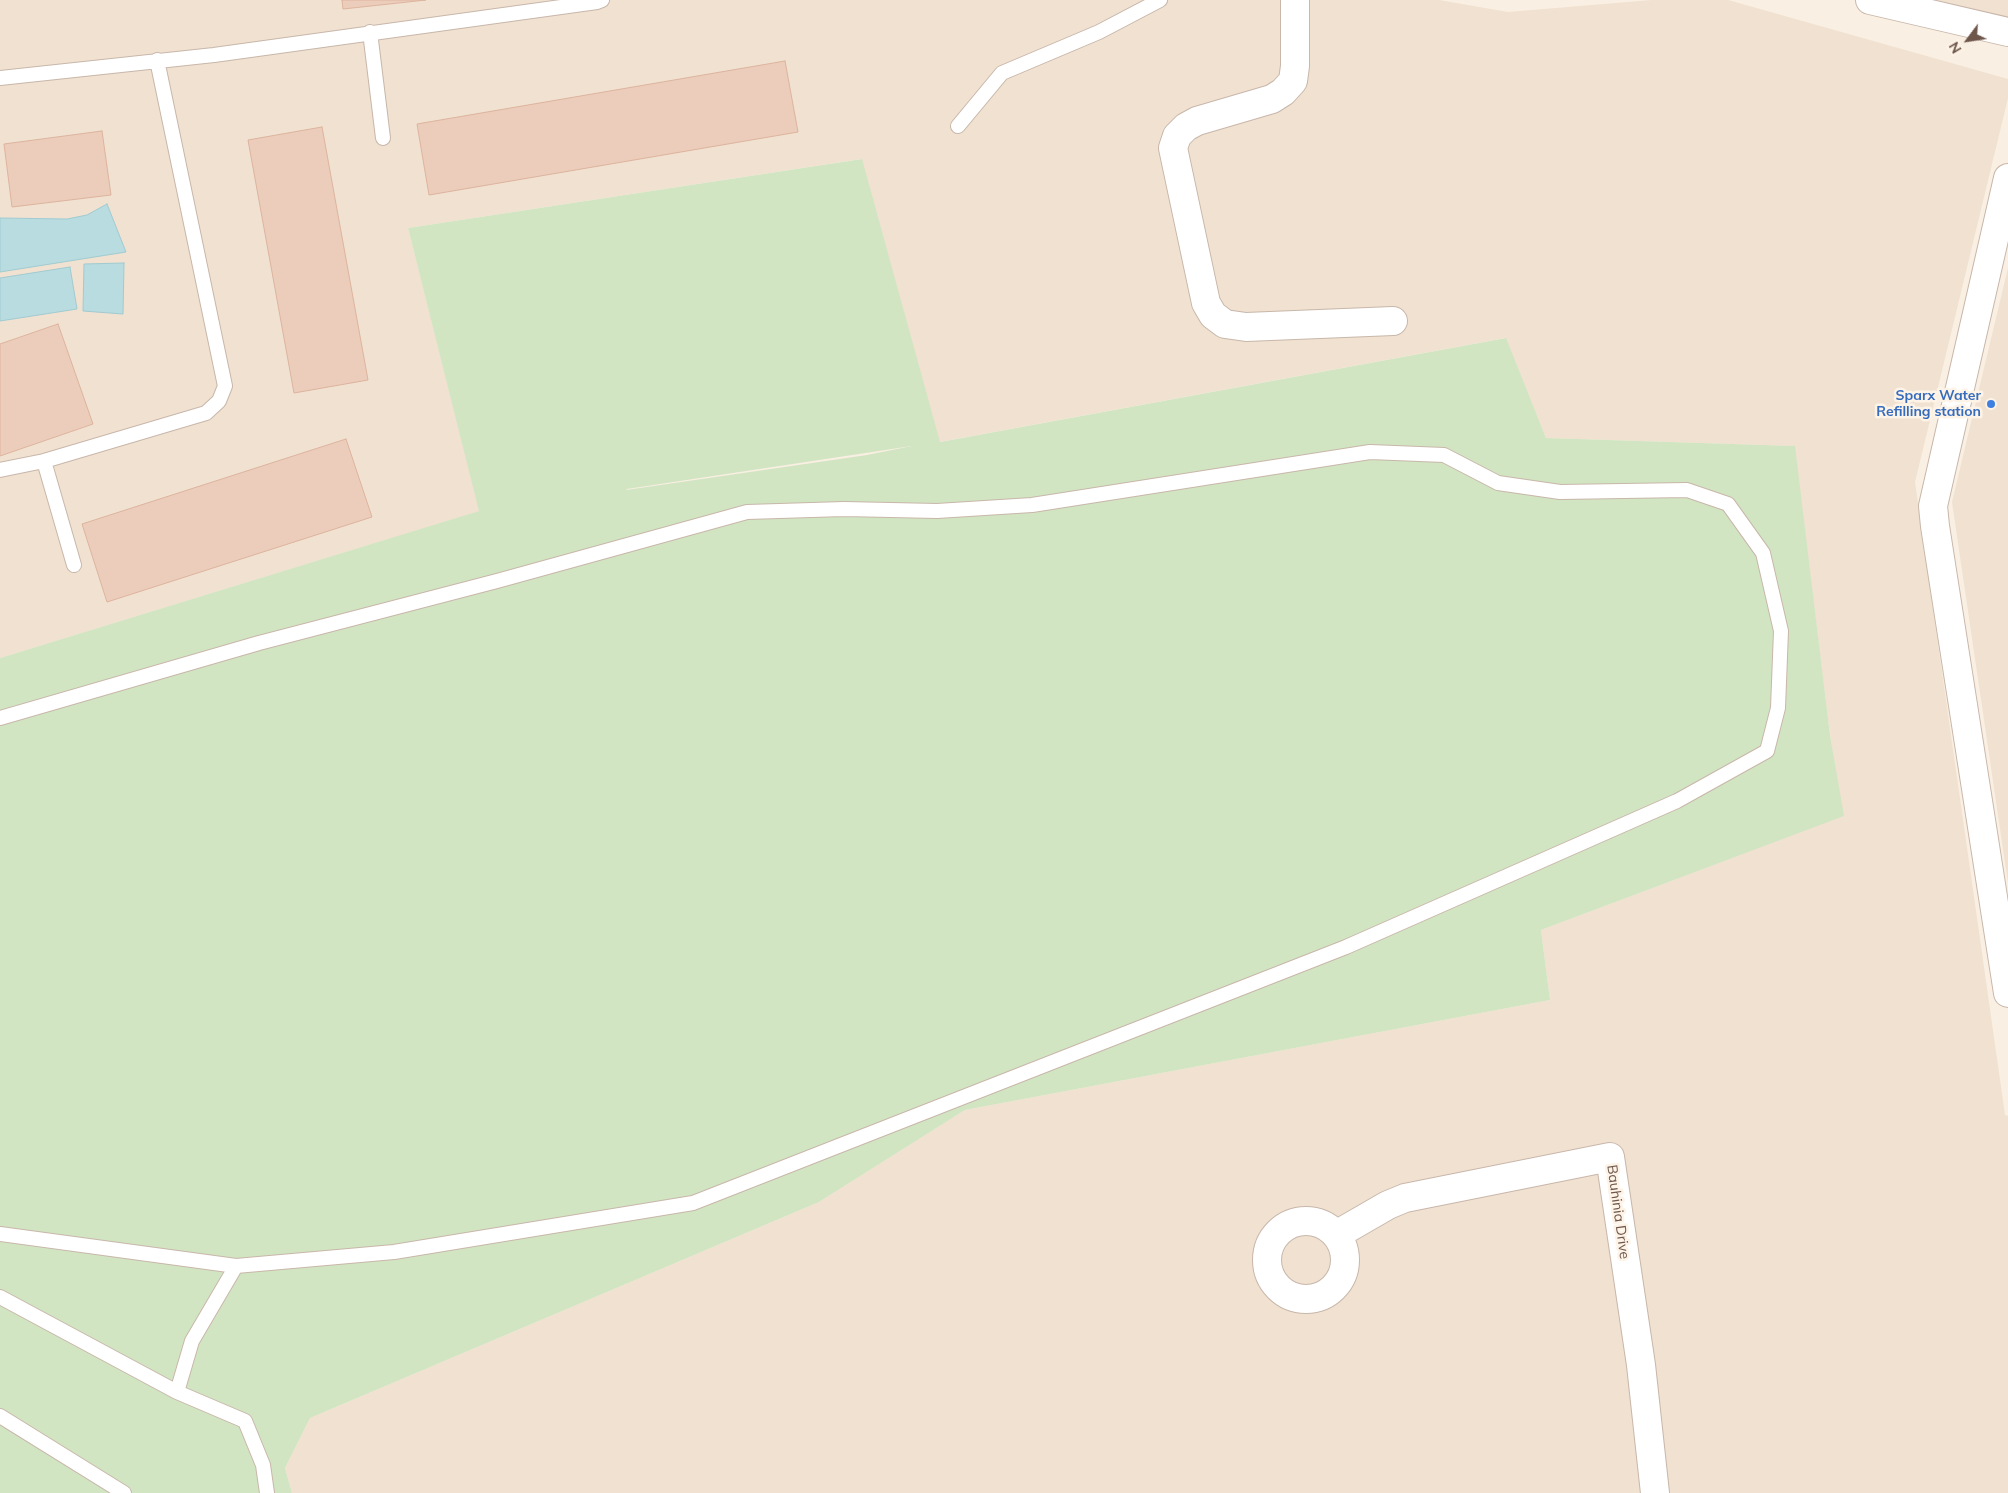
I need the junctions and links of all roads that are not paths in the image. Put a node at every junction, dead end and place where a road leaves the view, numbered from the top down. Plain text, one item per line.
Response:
1 (602, 0) edge
2 (1160, 0) edge
3 (1295, 0) edge
4 (1870, 0) edge
5 (527, 6) edge
6 (370, 32) junction
7 (2008, 32) edge
8 (157, 60) junction
9 (0, 78) edge
10 (958, 126) dead end
11 (383, 138) dead end
12 (2008, 178) edge
13 (1393, 321) dead end
14 (44, 461) junction
15 (0, 470) edge
16 (74, 565) dead end
17 (0, 718) edge
18 (2008, 993) edge
19 (0, 1234) edge
20 (1336, 1234) dead end
21 (236, 1266) junction
22 (0, 1297) edge
23 (177, 1392) junction
24 (0, 1416) edge
25 (124, 1493) edge
26 (267, 1493) edge
27 (1655, 1493) edge

1 - 5 lane
2 - 10 lane
3 - 13 street
4 - 7 street
5 - 6 lane
6 - 8 lane
6 - 11 lane
8 - 9 lane
8 - 14 lane
12 - 18 street
14 - 15 lane
14 - 16 lane
17 - 21 lane
19 - 21 lane
20 - 27 street, Bauhinia Drive
21 - 23 lane
22 - 23 lane
23 - 26 lane
24 - 25 lane

